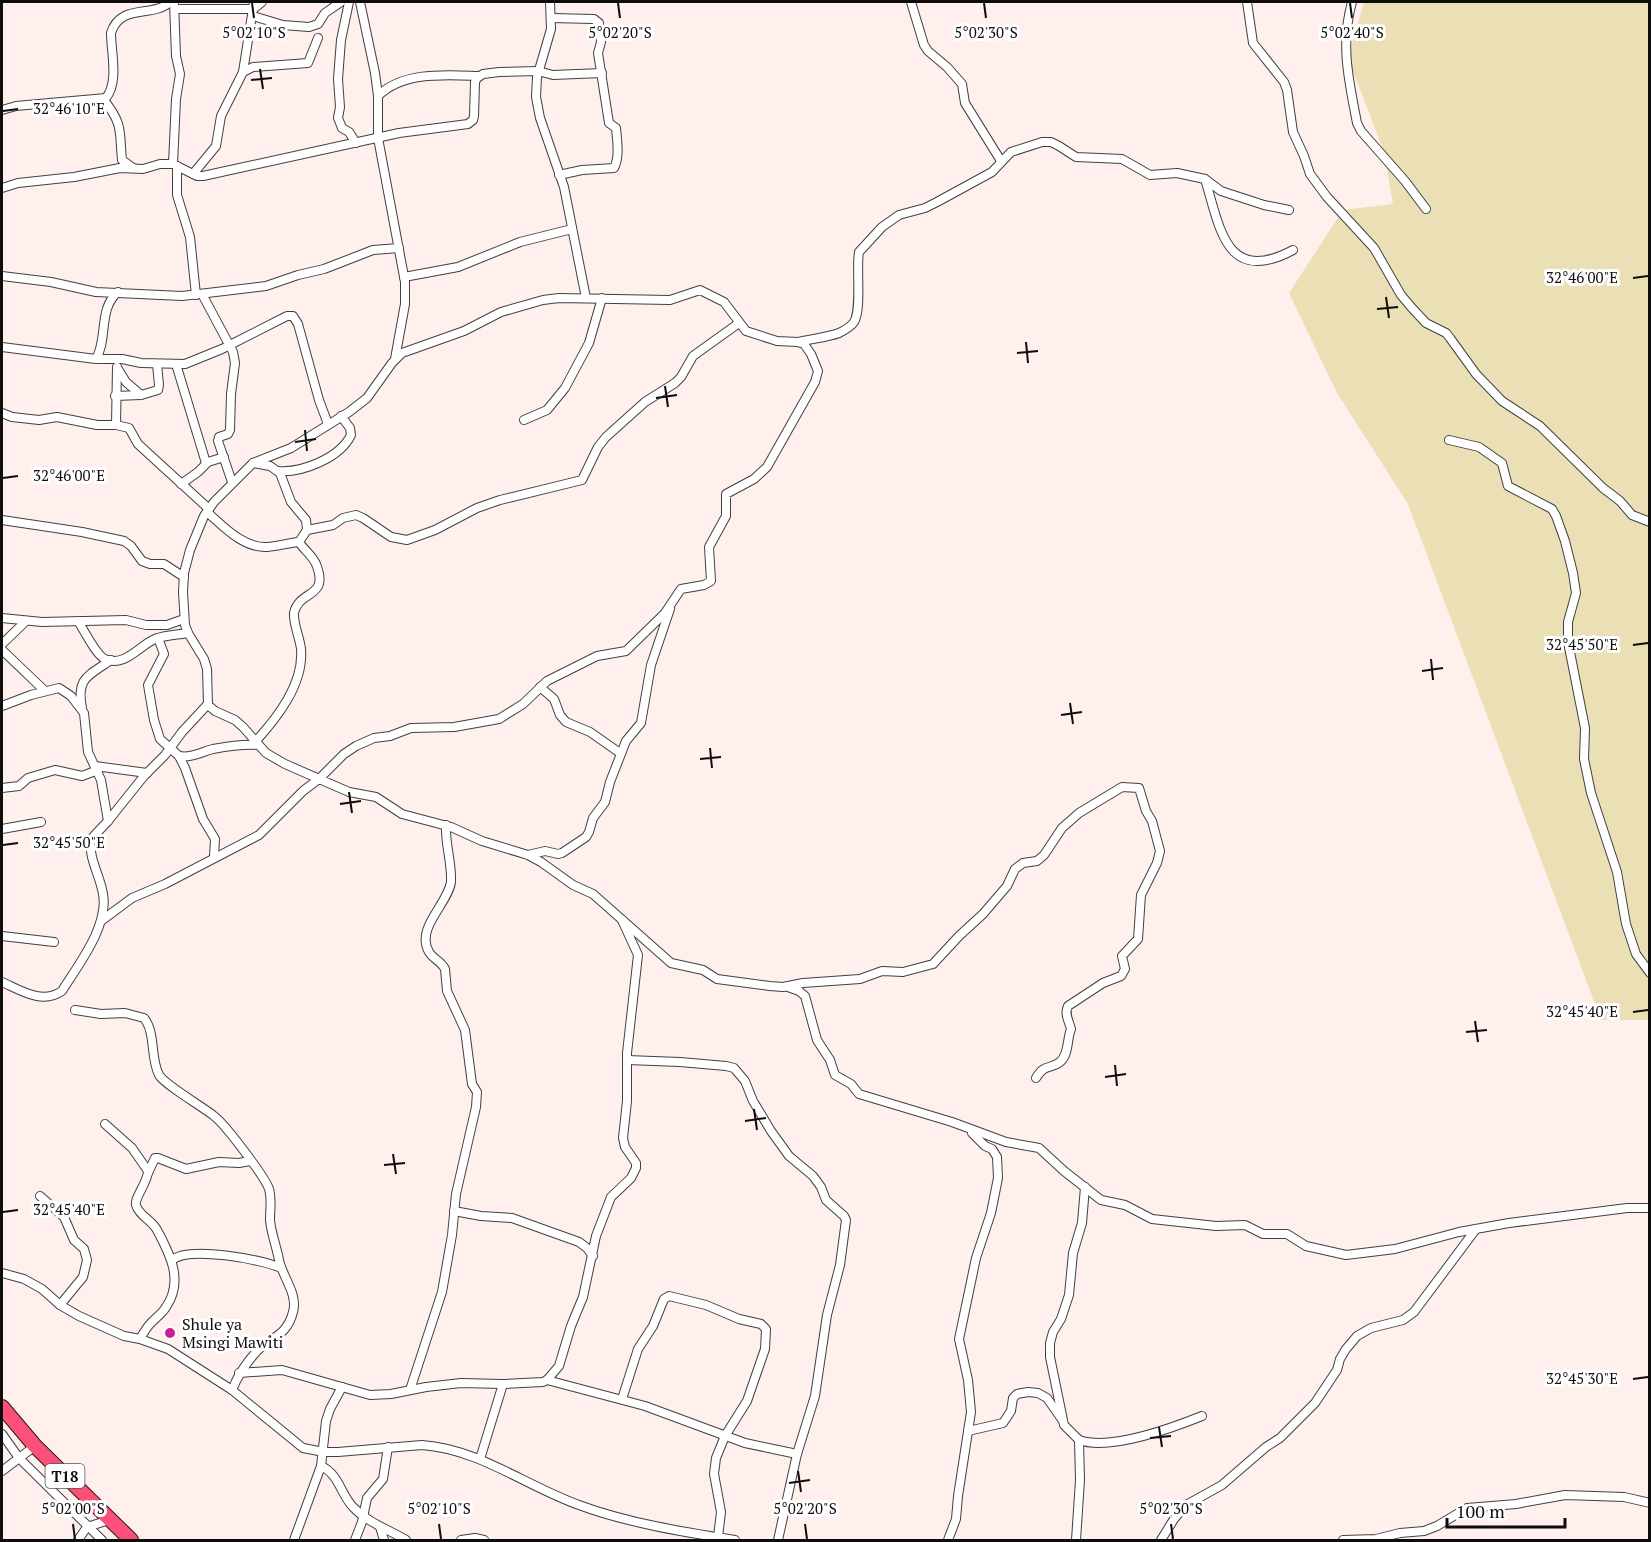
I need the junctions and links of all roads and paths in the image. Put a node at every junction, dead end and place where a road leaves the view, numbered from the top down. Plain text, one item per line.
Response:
1 (170, 2) edge
2 (262, 2) edge
3 (341, 2) edge
4 (349, 2) edge
5 (360, 2) edge
6 (550, 2) edge
7 (911, 2) edge
8 (1247, 2) edge
9 (1352, 2) edge
10 (175, 5) edge
11 (254, 9) edge
12 (551, 18) junction
13 (318, 38) dead end
14 (538, 71) junction
15 (243, 72) junction
16 (602, 73) junction
17 (479, 76) junction
18 (378, 96) junction
19 (103, 99) junction
20 (2, 110) edge
21 (378, 138) junction
22 (356, 143) junction
23 (1001, 161) junction
24 (175, 165) junction
25 (134, 168) junction
26 (193, 174) junction
27 (559, 175) junction
28 (1204, 179) junction
29 (2, 188) edge
30 (1426, 209) dead end
31 (1289, 210) dead end
32 (572, 229) junction
33 (399, 248) junction
34 (1293, 250) dead end
35 (2, 276) edge
36 (404, 277) junction
37 (118, 292) junction
38 (199, 295) junction
39 (586, 298) junction
40 (602, 298) junction
41 (739, 323) junction
42 (798, 342) junction
43 (229, 345) junction
44 (2, 347) edge
45 (96, 359) junction
46 (394, 359) junction
47 (109, 360) junction
48 (157, 364) junction
49 (176, 364) junction
50 (117, 367) junction
51 (141, 395) junction
52 (115, 396) junction
53 (2, 413) edge
54 (341, 416) junction
55 (524, 420) dead end
56 (328, 424) junction
57 (116, 425) junction
58 (1449, 440) dead end
59 (224, 457) junction
60 (206, 463) junction
61 (253, 463) junction
62 (278, 471) junction
63 (232, 482) junction
64 (181, 484) junction
65 (208, 511) junction
66 (2, 520) edge
67 (1650, 522) edge
68 (307, 530) junction
69 (299, 542) junction
70 (184, 578) junction
71 (672, 604) junction
72 (2, 618) edge
73 (184, 619) junction
74 (26, 621) junction
75 (78, 621) junction
76 (188, 633) junction
77 (158, 638) junction
78 (2, 644) edge
79 (2, 650) edge
80 (111, 660) junction
81 (540, 687) junction
82 (45, 691) junction
83 (208, 704) junction
84 (2, 706) edge
85 (83, 710) junction
86 (257, 743) junction
87 (170, 748) junction
88 (620, 753) junction
89 (179, 756) junction
90 (97, 768) junction
91 (147, 773) junction
92 (320, 778) junction
93 (2, 788) edge
94 (108, 821) junction
95 (41, 822) dead end
96 (446, 825) junction
97 (2, 829) edge
98 (528, 855) junction
99 (214, 857) junction
100 (621, 918) junction
101 (101, 921) junction
102 (2, 936) edge
103 (54, 942) dead end
104 (1650, 973) edge
105 (2, 982) edge
106 (786, 986) junction
107 (75, 1010) dead end
108 (627, 1060) junction
109 (1036, 1078) dead end
110 (105, 1124) dead end
111 (970, 1131) junction
112 (250, 1161) junction
113 (148, 1173) junction
114 (1085, 1187) junction
115 (40, 1196) dead end
116 (1650, 1208) edge
117 (454, 1211) junction
118 (1476, 1229) junction
119 (593, 1256) junction
120 (172, 1260) junction
121 (281, 1268) junction
122 (2, 1273) edge
123 (60, 1305) junction
124 (140, 1339) junction
125 (239, 1373) junction
126 (547, 1380) junction
127 (502, 1384) junction
128 (342, 1387) junction
129 (232, 1390) junction
130 (410, 1390) junction
131 (622, 1399) junction
132 (2, 1407) edge
133 (1202, 1416) dead end
134 (1063, 1421) junction
135 (968, 1431) junction
136 (2, 1434) edge
137 (724, 1436) junction
138 (1079, 1440) junction
139 (35, 1446) junction
140 (388, 1447) junction
141 (324, 1452) junction
142 (797, 1454) junction
143 (18, 1458) junction
144 (480, 1460) junction
145 (321, 1466) junction
146 (2, 1471) edge
147 (1650, 1503) edge
148 (364, 1516) junction
149 (109, 1520) junction
150 (87, 1527) junction
151 (380, 1527) junction
152 (718, 1537) junction
153 (78, 1540) edge
154 (102, 1540) edge
155 (132, 1540) edge
156 (294, 1540) edge
157 (355, 1540) edge
158 (384, 1540) edge
159 (406, 1540) edge
160 (461, 1540) edge
161 (484, 1540) edge
162 (735, 1540) edge
163 (778, 1540) edge
164 (948, 1540) edge
165 (1076, 1540) edge
166 (1161, 1540) edge
167 (1343, 1540) edge

1 - 19 street
2 - 11 street
3 - 11 street
4 - 22 street
5 - 18 street
6 - 12 street
7 - 23 street
8 - 67 street
9 - 30 street
10 - 11 street
10 - 24 street
11 - 15 street
12 - 14 street
12 - 16 street
13 - 15 street
14 - 16 street
14 - 17 street
14 - 27 street
15 - 26 street
16 - 27 street
17 - 18 street
17 - 21 street
18 - 21 street
19 - 20 street
19 - 25 street
21 - 22 street
21 - 33 street
22 - 26 street
23 - 28 street
23 - 42 street
24 - 25 street
24 - 26 street
24 - 38 street
25 - 29 street
27 - 32 street
28 - 31 street
28 - 34 street
32 - 36 street
32 - 39 street
33 - 36 street
33 - 38 street
35 - 37 street
36 - 46 street
37 - 38 street
37 - 45 street
38 - 43 street
39 - 40 street
39 - 46 street
40 - 41 street
40 - 55 street
41 - 42 street
41 - 68 street
42 - 71 street
43 - 49 street
43 - 56 street
43 - 59 street
44 - 45 street
45 - 47 street
46 - 54 street
47 - 48 street
47 - 50 street
48 - 49 street
48 - 51 street
49 - 60 street
50 - 51 street
50 - 52 street
51 - 52 street
52 - 57 street
53 - 57 street
54 - 56 street
54 - 62 street
56 - 61 street
57 - 64 street
58 - 104 street
59 - 60 street
59 - 63 street
60 - 64 street
61 - 62 street
61 - 63 street
62 - 68 street
63 - 65 street
64 - 65 street
65 - 69 street
65 - 70 street
66 - 70 street
68 - 69 street
69 - 86 street
70 - 73 street
71 - 81 street
71 - 88 street
72 - 74 street
73 - 75 street
73 - 76 street
74 - 75 street
74 - 78 street
75 - 80 street
76 - 77 street
76 - 83 street
77 - 80 street
77 - 87 street
79 - 82 street
80 - 85 street
81 - 88 street
81 - 92 street
82 - 84 street
82 - 85 street
83 - 86 street
83 - 87 street
85 - 90 street
86 - 89 street
86 - 92 street
87 - 89 street
87 - 91 street
88 - 98 street
89 - 99 street
90 - 91 street
90 - 93 street
90 - 94 street
91 - 94 street
92 - 96 street
92 - 99 street
94 - 101 street
95 - 97 street
96 - 98 street
96 - 117 street
98 - 100 street
99 - 101 street
100 - 106 street
100 - 108 street
101 - 105 street
102 - 103 street
106 - 109 street
106 - 111 street
107 - 112 street
108 - 119 street
108 - 142 street
110 - 113 street
111 - 114 street
111 - 135 street
112 - 113 street
112 - 121 street
113 - 120 street
114 - 118 street
114 - 134 street
115 - 123 street
116 - 118 street
117 - 119 street
117 - 130 street
118 - 166 street
119 - 126 street
120 - 121 street
120 - 124 street
121 - 125 street
122 - 123 street
123 - 124 street
124 - 129 street
125 - 128 street
125 - 129 street
126 - 127 street
126 - 131 street
127 - 130 street
127 - 144 street
128 - 130 street
128 - 141 street
129 - 141 street
131 - 137 street
131 - 137 street
132 - 139 highway, T18
133 - 138 street
134 - 135 street
134 - 138 street
135 - 164 street
136 - 143 street
137 - 142 street
137 - 152 street
138 - 165 street
139 - 143 street
139 - 149 highway, T18
140 - 141 street
140 - 144 street
140 - 148 street
141 - 145 street
142 - 163 street
143 - 146 street
143 - 150 street
144 - 152 street
145 - 148 street
145 - 156 street
147 - 167 street
148 - 151 street
148 - 157 street
149 - 150 street
149 - 155 highway, T18
150 - 153 street
150 - 154 street
151 - 158 street
151 - 159 street
152 - 162 street
160 - 161 street

